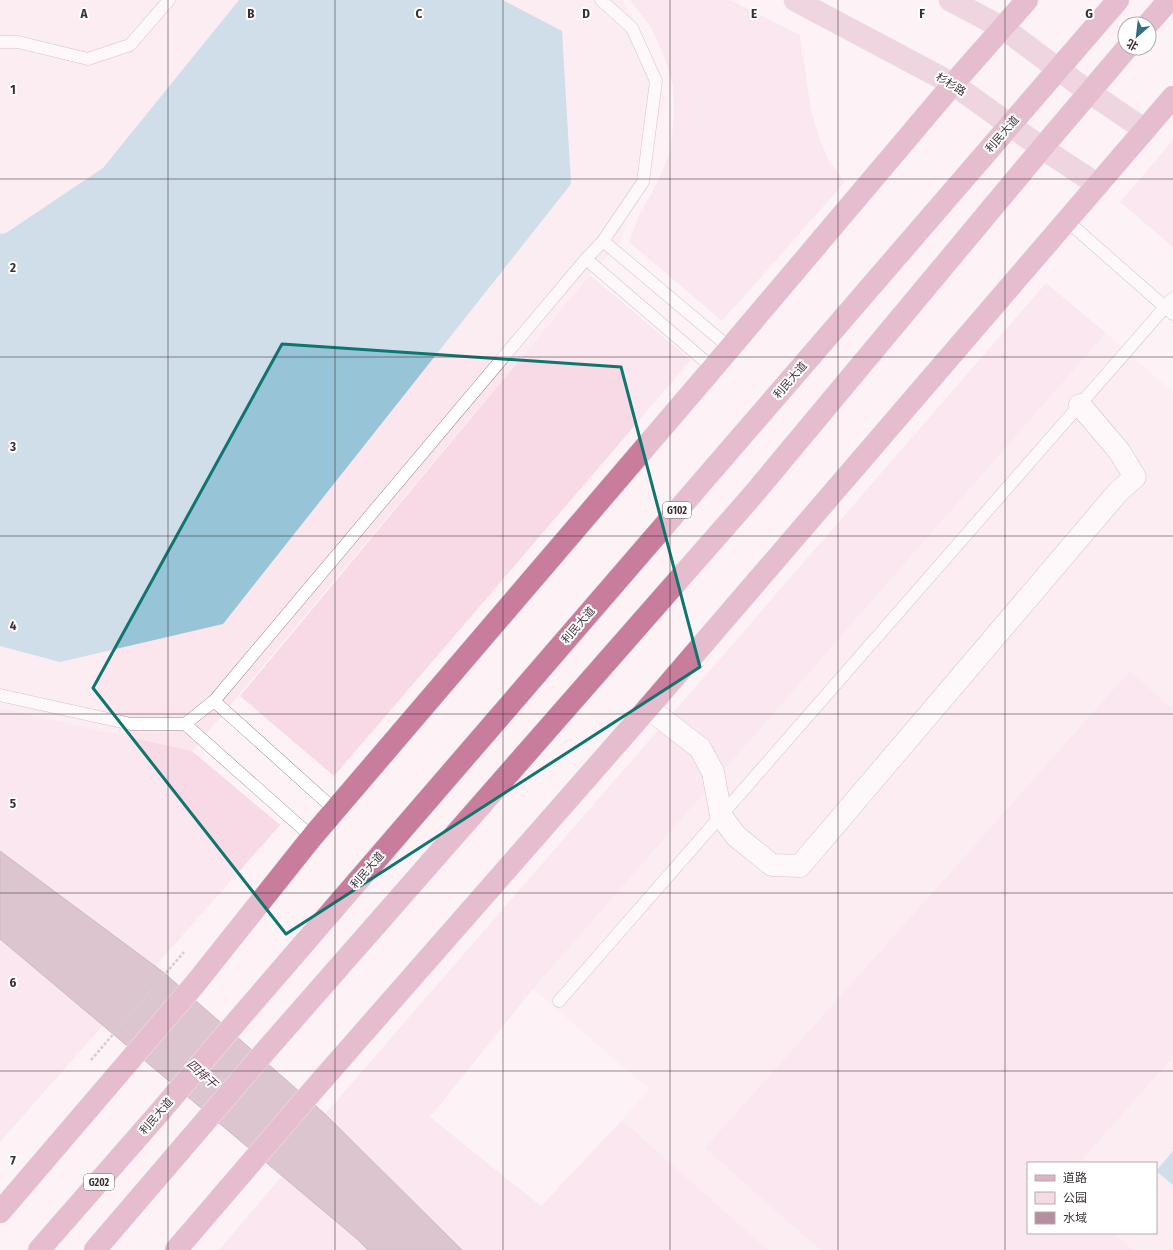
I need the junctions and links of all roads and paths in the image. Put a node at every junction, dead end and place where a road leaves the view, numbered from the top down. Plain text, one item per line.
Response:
1 (169, 0) edge
2 (601, 0) edge
3 (795, 0) edge
4 (950, 0) edge
5 (1027, 0) edge
6 (1118, 0) edge
7 (1169, 0) edge
8 (1155, 16) edge
9 (1003, 28) junction
10 (0, 42) edge
11 (1120, 56) edge
12 (1058, 69) junction
13 (953, 84) junction
14 (1089, 92) junction
15 (1173, 97) edge
16 (1010, 124) junction
17 (1145, 130) junction
18 (1042, 148) junction
19 (1098, 185) junction
20 (1067, 221) junction
21 (604, 241) junction
22 (586, 259) junction
23 (1170, 307) edge
24 (730, 348) junction
25 (713, 368) junction
26 (1080, 405) junction
27 (0, 694) edge
28 (214, 701) junction
29 (648, 708) junction
30 (185, 724) junction
31 (335, 810) junction
32 (721, 816) junction
33 (312, 837) junction
34 (184, 952) dead end
35 (559, 1001) dead end
36 (237, 1021) joint
37 (91, 1060) dead end
38 (0, 1212) edge
39 (39, 1250) edge
40 (95, 1250) edge
41 (176, 1250) edge

1 - 10 lane
2 - 21 lane
3 - 13 main road, 杉杉路
4 - 9 main road
5 - 9 highway
6 - 12 highway, 利民大道 / G102
7 - 8 highway
9 - 12 main road
9 - 13 highway
11 - 14 highway
12 - 14 main road
12 - 16 highway, 利民大道 / G102
13 - 16 main road, 杉杉路
13 - 24 highway
14 - 17 main road
14 - 18 highway
15 - 17 highway
16 - 18 main road, 杉杉路
16 - 36 highway, 利民大道 / G102
17 - 19 highway
18 - 19 main road, 杉杉路
18 - 40 highway
19 - 20 highway
20 - 23 lane
20 - 29 highway
21 - 22 lane
21 - 24 lane
22 - 25 lane
22 - 28 lane
23 - 26 lane
24 - 25 highway
25 - 31 highway
26 - 32 lane
26 - 32 street
27 - 30 lane
28 - 30 lane
28 - 31 lane
29 - 32 street
29 - 41 highway
30 - 33 lane
31 - 33 highway
32 - 35 lane
33 - 38 highway
34 - 37 path
36 - 39 highway, 利民大道 / G202

